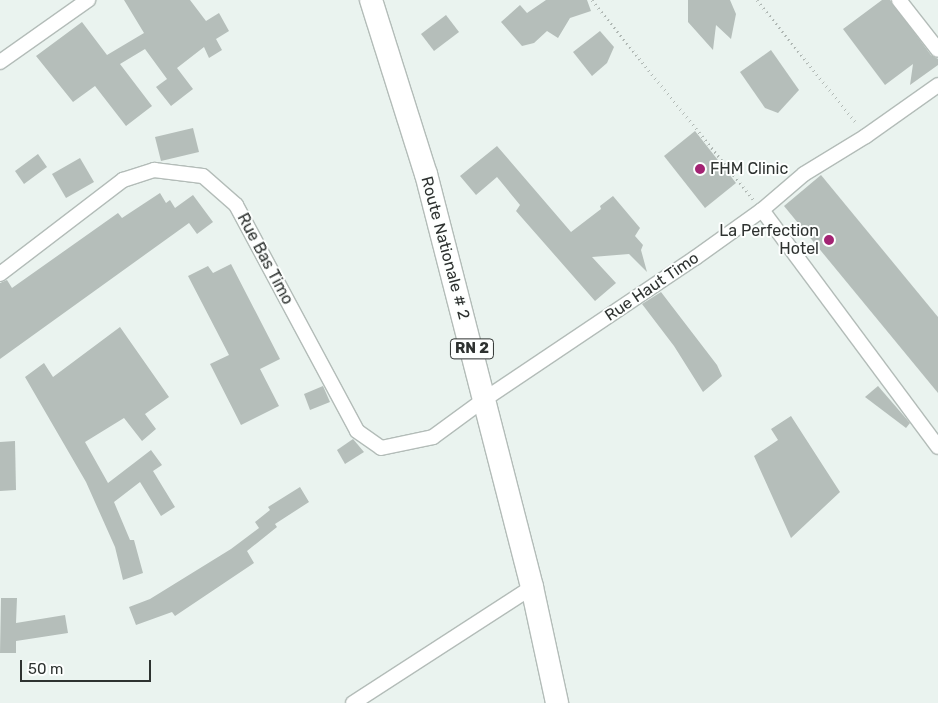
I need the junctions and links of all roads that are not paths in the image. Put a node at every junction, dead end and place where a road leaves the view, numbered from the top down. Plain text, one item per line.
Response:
1 (88, 0) edge
2 (371, 0) edge
3 (899, 0) edge
4 (938, 50) edge
5 (0, 62) edge
6 (938, 85) edge
7 (762, 210) junction
8 (0, 274) edge
9 (485, 399) junction
10 (938, 447) edge
11 (532, 587) junction
12 (353, 703) edge
13 (557, 703) edge

1 - 5 street
2 - 9 main road, Route Nationale # 2 / RN 2
3 - 4 street
6 - 7 street, Rue Haut Timo
7 - 9 street, Rue Haut Timo
7 - 10 street
8 - 9 street, Rue Bas Timo
9 - 11 main road, Route Nationale # 2 / RN 2
11 - 12 street
11 - 13 main road, Route Nationale # 2 / RN 2

